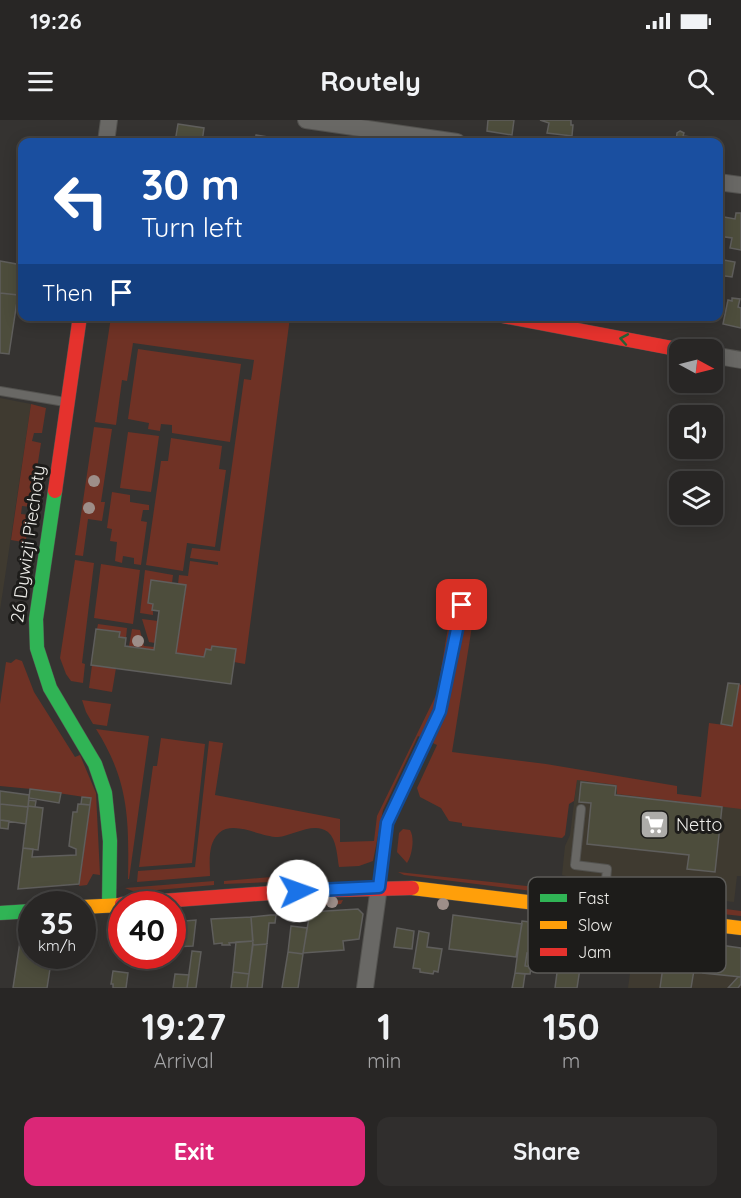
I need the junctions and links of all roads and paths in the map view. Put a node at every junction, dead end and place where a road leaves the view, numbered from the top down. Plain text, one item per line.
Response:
1 (109, 120) edge
2 (306, 120) edge
3 (107, 138) edge
4 (430, 138) edge
5 (723, 183) edge
6 (741, 185) edge
7 (80, 321) edge
8 (529, 321) edge
9 (669, 348) edge
10 (723, 357) edge
11 (741, 360) edge
12 (0, 391) edge
13 (68, 402) junction
14 (462, 605) dead end
15 (581, 809) dead end
16 (606, 877) edge
17 (379, 887) junction
18 (116, 891) edge
19 (186, 900) edge
20 (528, 902) edge
21 (18, 912) edge
22 (0, 913) edge
23 (726, 926) edge
24 (741, 928) edge
25 (365, 988) edge

1 - 3 street
2 - 4 street
5 - 6 street
7 - 13 street, 26 Dywizji Piechoty
9 -> 8 street
10 - 11 street
12 - 13 lane
13 - 18 street, 26 Dywizji Piechoty
14 - 17 lane
15 - 16 lane
17 - 19 street
17 - 20 street
17 - 25 street
21 - 22 street
23 - 24 street

